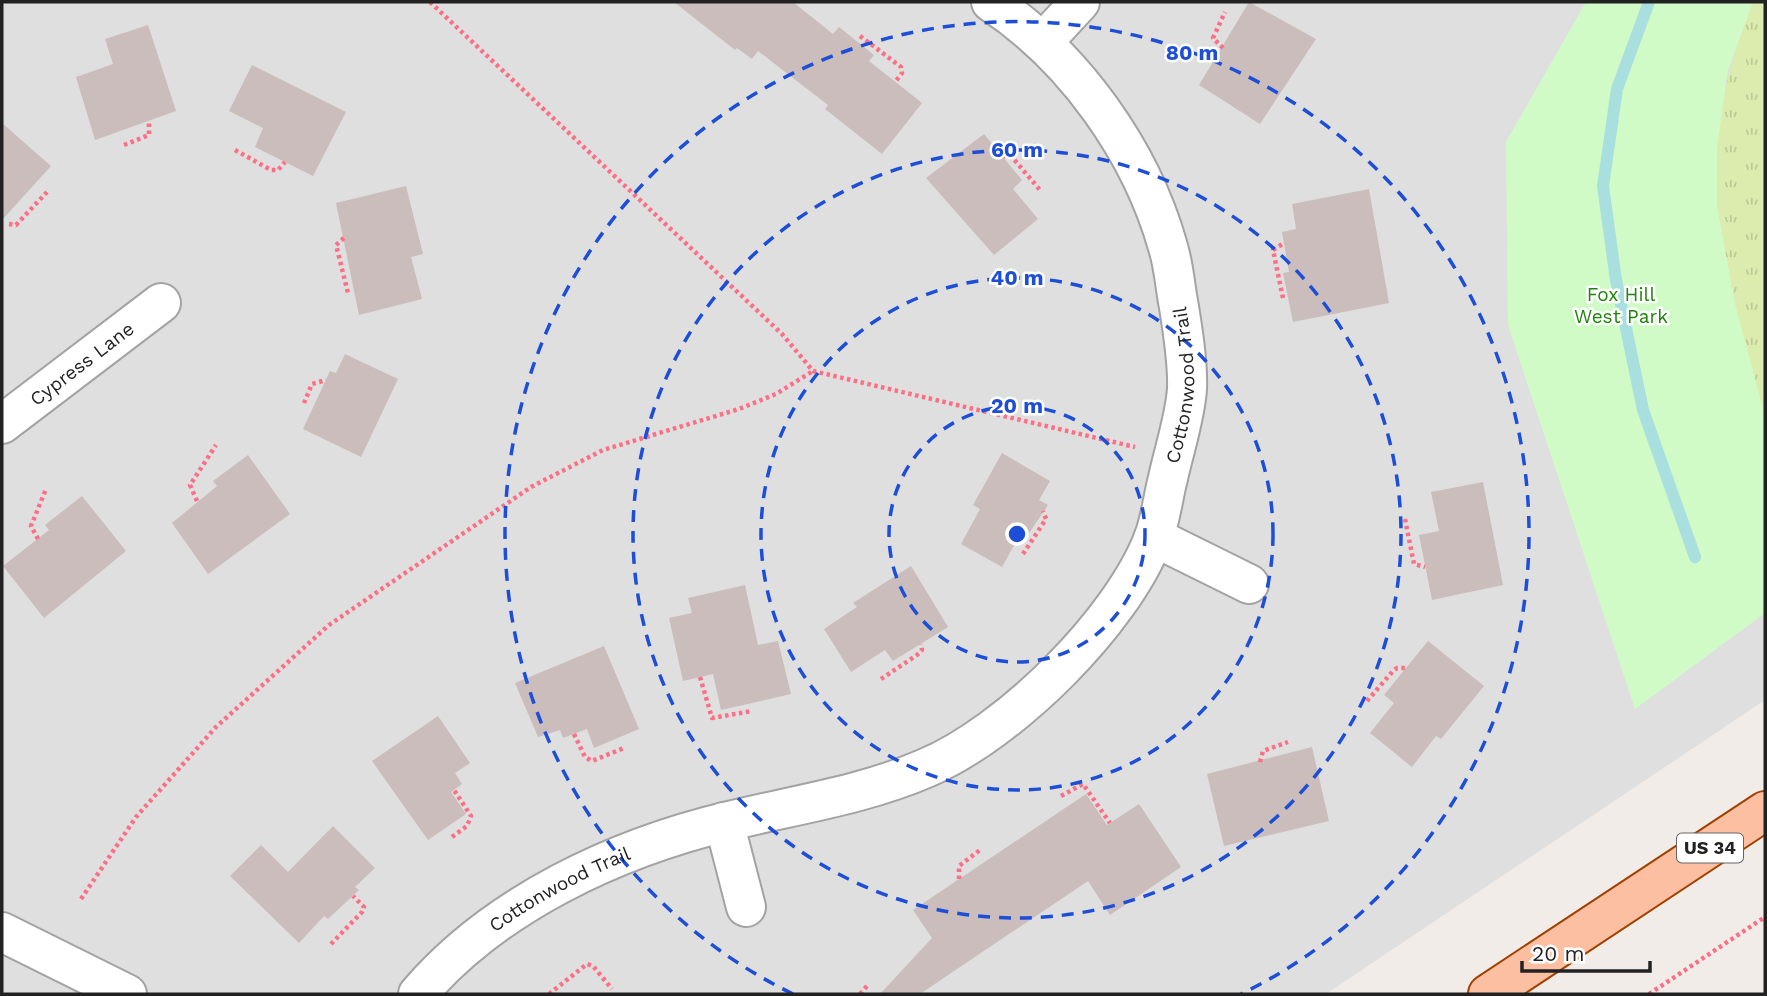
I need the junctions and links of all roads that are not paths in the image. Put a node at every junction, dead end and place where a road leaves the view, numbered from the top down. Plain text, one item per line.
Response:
1 (991, 2) edge
2 (1080, 2) edge
3 (1043, 42) junction
4 (161, 303) dead end
5 (2, 424) edge
6 (1154, 537) junction
7 (1249, 584) dead end
8 (1765, 811) edge
9 (724, 822) junction
10 (747, 907) dead end
11 (2, 932) edge
12 (127, 994) edge
13 (418, 994) edge
14 (1488, 994) edge

1 - 3 street, Cottonwood Trail
2 - 3 street
3 - 6 street, Cottonwood Trail
4 - 5 street, Cypress Lane
6 - 7 street
6 - 9 street, Cottonwood Trail
8 - 14 main road, US 34
9 - 10 street
9 - 13 street, Cottonwood Trail
11 - 12 street

